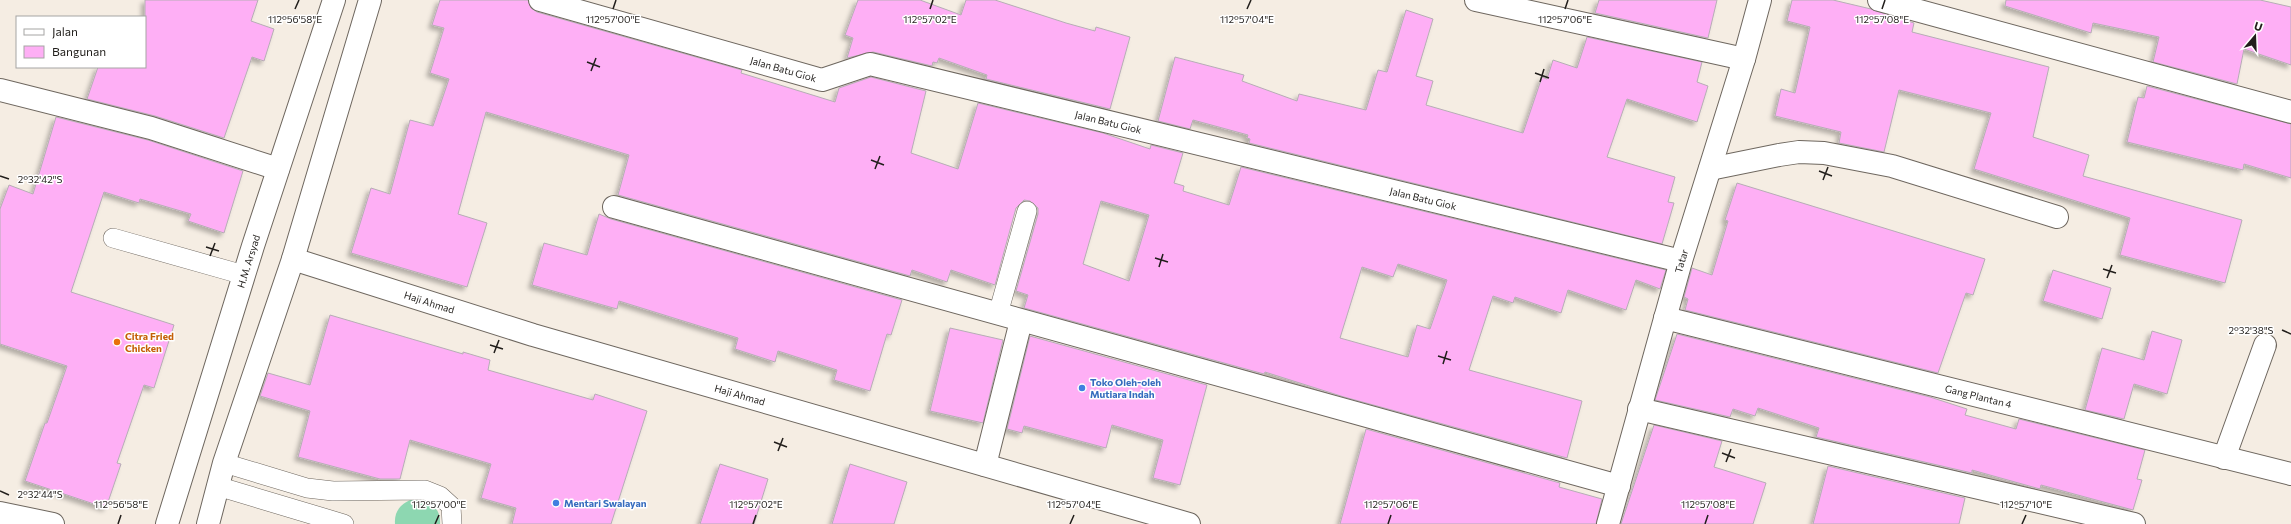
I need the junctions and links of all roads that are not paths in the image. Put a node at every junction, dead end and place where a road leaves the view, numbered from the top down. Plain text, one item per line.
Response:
1 (334, 0) edge
2 (370, 0) edge
3 (540, 0) edge
4 (1476, 0) edge
5 (1760, 0) edge
6 (1878, 0) edge
7 (1744, 59) junction
8 (0, 90) edge
9 (2291, 112) edge
10 (278, 169) junction
11 (1710, 169) junction
12 (614, 207) dead end
13 (1027, 211) dead end
14 (2057, 217) dead end
15 (113, 238) dead end
16 (293, 259) junction
17 (1681, 261) junction
18 (244, 275) junction
19 (998, 314) junction
20 (1665, 318) junction
21 (1021, 321) junction
22 (2265, 345) dead end
23 (1640, 409) junction
24 (2224, 458) junction
25 (224, 463) junction
26 (985, 465) junction
27 (2291, 474) edge
28 (217, 486) junction
29 (1619, 486) junction
30 (0, 513) edge
31 (53, 524) edge
32 (167, 524) edge
33 (208, 524) edge
34 (344, 524) edge
35 (452, 524) edge
36 (1189, 524) edge
37 (1608, 524) edge
38 (2134, 524) edge

1 - 10 street, H.M. Arsyad
2 - 16 street
3 - 17 street, Jalan Batu Giok
4 - 7 street
5 - 7 street, Tatar
6 - 9 street
7 - 11 street, Tatar
8 - 10 street
10 - 18 street, H.M. Arsyad
11 - 14 street
11 - 17 street, Tatar
12 - 19 street
13 - 19 lane
15 - 18 lane
16 - 25 street
16 - 26 street, Haji Ahmad
17 - 20 street, Tatar
18 - 32 street, H.M. Arsyad
19 - 21 street
20 - 23 street, Tatar
20 - 24 street, Gang Plantan 4
21 - 26 street
21 - 29 street
22 - 24 street
23 - 29 street, Tatar
23 - 38 street
24 - 27 street, Gang Plantan 4
25 - 28 street
25 - 35 lane
26 - 36 street, Haji Ahmad
28 - 33 street
28 - 34 lane
29 - 37 street, Tatar
30 - 31 street

